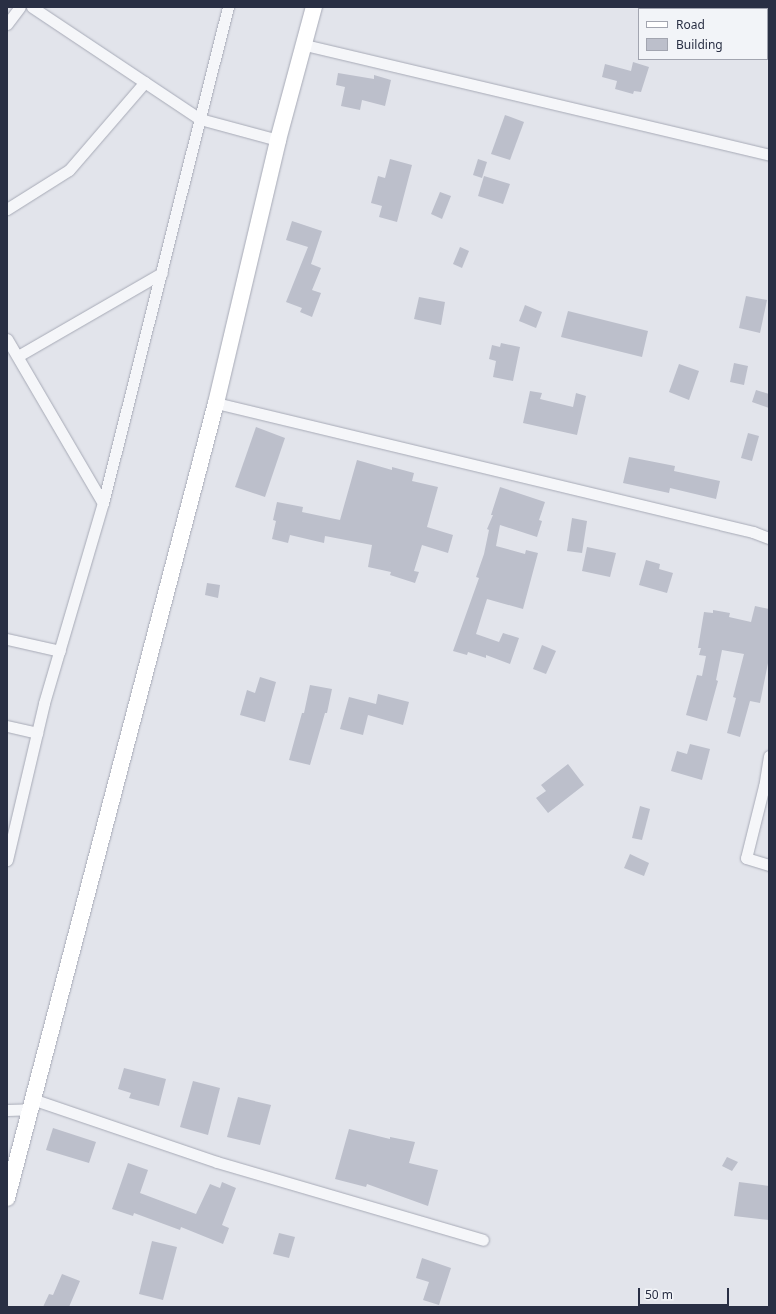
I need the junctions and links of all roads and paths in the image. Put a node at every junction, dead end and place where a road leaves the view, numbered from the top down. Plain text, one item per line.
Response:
1 (20, 7) edge
2 (32, 7) edge
3 (228, 7) edge
4 (314, 7) edge
5 (7, 24) edge
6 (305, 45) junction
7 (145, 82) junction
8 (200, 119) junction
9 (278, 140) junction
10 (769, 155) edge
11 (7, 209) edge
12 (162, 273) junction
13 (7, 338) edge
14 (18, 356) junction
15 (216, 403) junction
16 (103, 503) junction
17 (769, 538) edge
18 (7, 639) edge
19 (60, 651) junction
20 (7, 726) edge
21 (37, 733) junction
22 (769, 756) edge
23 (7, 860) edge
24 (769, 865) edge
25 (31, 1104) junction
26 (7, 1110) edge
27 (7, 1198) edge
28 (483, 1240) dead end

1 - 5 street
2 - 7 street
3 - 8 street
4 - 6 street
6 - 9 street
6 - 10 street
7 - 8 street
7 - 11 street
8 - 9 street
8 - 12 street
9 - 15 street
12 - 14 street
12 - 16 street
13 - 14 street
14 - 16 street
15 - 17 street
15 - 25 street
16 - 19 street
18 - 19 street
19 - 21 street
20 - 21 street
21 - 23 street
22 - 24 street
25 - 26 street
25 - 27 street
25 - 28 street

